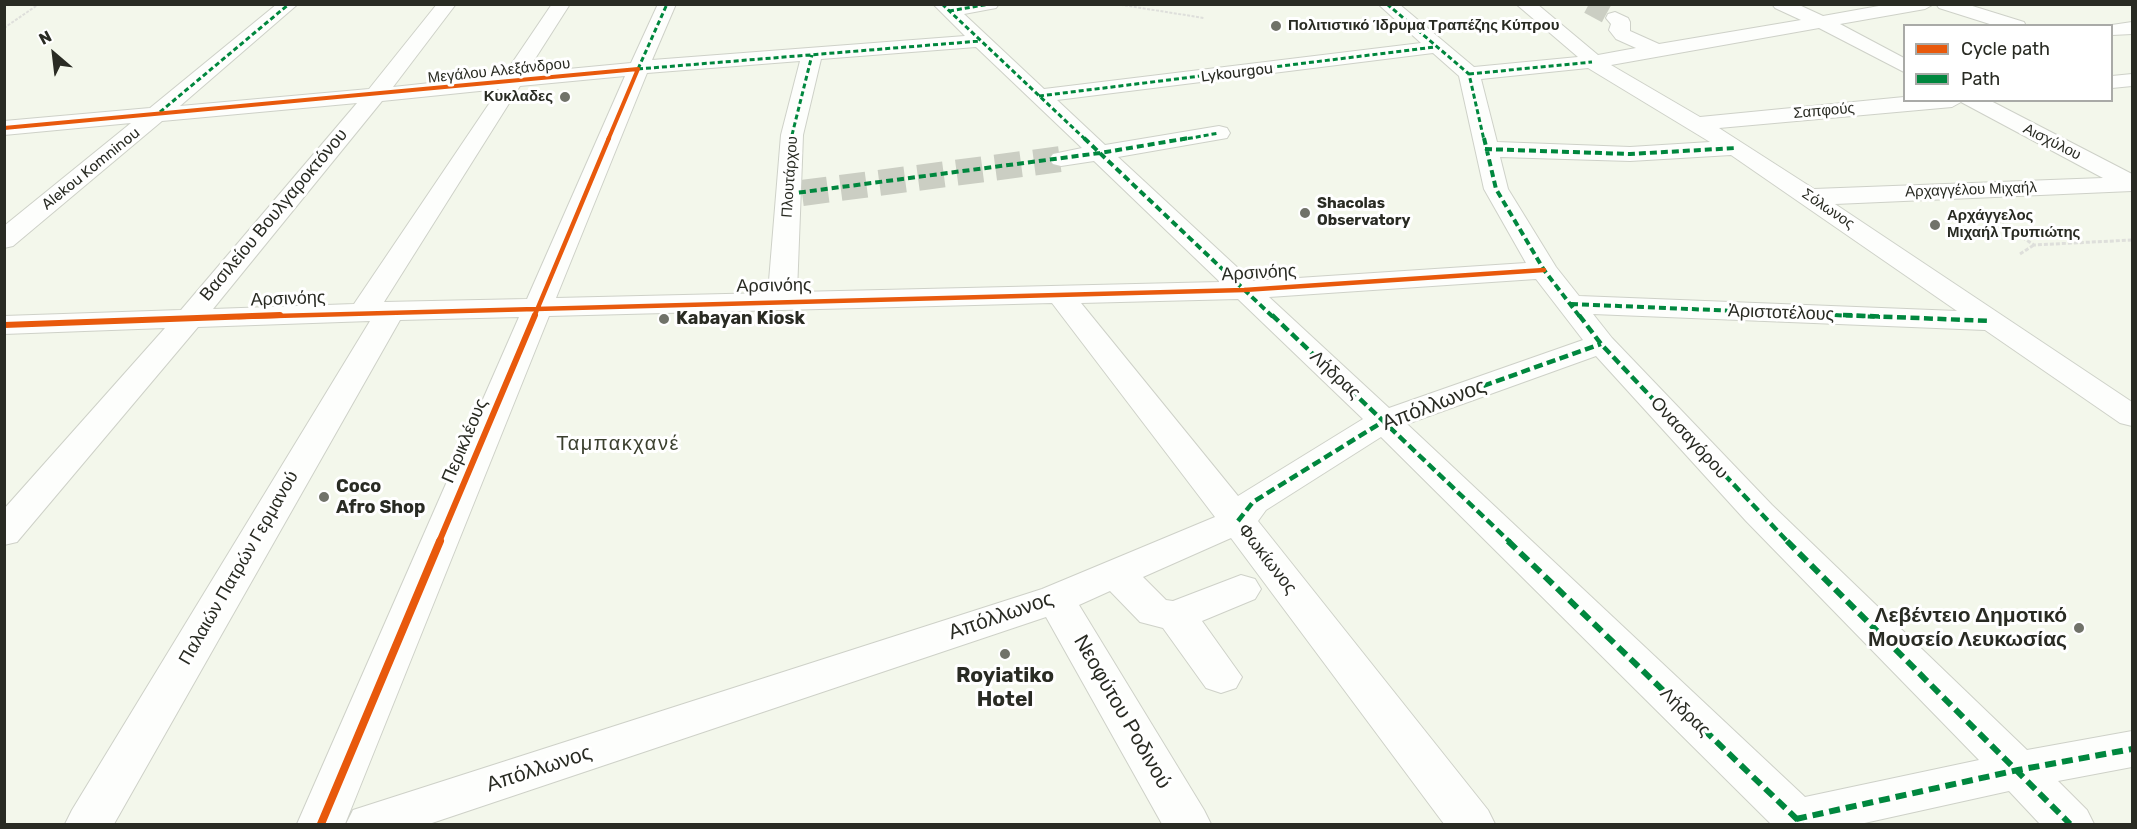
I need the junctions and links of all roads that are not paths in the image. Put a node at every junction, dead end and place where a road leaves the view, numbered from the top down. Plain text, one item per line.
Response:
1 (289, 4) edge
2 (447, 4) edge
3 (561, 4) edge
4 (667, 4) edge
5 (990, 4) edge
6 (1387, 4) edge
7 (1525, 4) edge
8 (1781, 4) edge
9 (1926, 4) edge
10 (1945, 4) edge
11 (945, 8) edge
12 (1615, 18) tunnel mouth
13 (1823, 23) junction
14 (2010, 24) edge
15 (2133, 28) edge
16 (2113, 29) edge
17 (980, 41) junction
18 (1435, 47) junction
19 (1657, 51) junction
20 (812, 55) junction
21 (1592, 62) junction
22 (1903, 65) edge
23 (638, 69) junction
24 (1469, 74) junction
25 (2133, 80) edge
26 (510, 82) junction
27 (2113, 82) edge
28 (375, 95) junction
29 (1040, 96) junction
30 (1928, 102) edge
31 (1975, 102) edge
32 (156, 115) junction
33 (1696, 124) junction
34 (4, 128) edge
35 (1219, 133) dead end
36 (1736, 148) junction
37 (1485, 149) junction
38 (1100, 153) junction
39 (1061, 159) tunnel mouth
40 (2133, 183) edge
41 (1810, 197) junction
42 (4, 240) edge
43 (1544, 270) junction
44 (1244, 290) junction
45 (1067, 296) junction
46 (782, 301) junction
47 (1571, 304) junction
48 (536, 310) junction
49 (376, 312) junction
50 (189, 318) junction
51 (1991, 321) junction
52 (4, 325) edge
53 (1601, 344) junction
54 (2133, 416) edge
55 (1384, 422) junction
56 (1238, 521) junction
57 (4, 533) edge
58 (1116, 573) junction
59 (1241, 589) dead end
60 (1056, 599) junction
61 (1176, 616) junction
62 (1221, 677) dead end
63 (2133, 749) edge
64 (2018, 770) junction
65 (1799, 822) edge
66 (89, 825) edge
67 (321, 825) edge
68 (370, 825) edge
69 (1187, 825) edge
70 (1472, 825) edge
71 (2070, 825) edge

1 - 32 street, Alekou Komninou
2 - 28 street, Βασιλείου Βουλγαροκτόνου
3 - 26 street, Παλαιών Πατρών Γερμανού
4 - 23 street, Περικλέους
5 - 11 street
6 - 18 street
7 - 21 street, Σόλωνος
8 - 13 street
9 - 13 street
10 - 14 street
11 - 17 street, Λήδρας
12 - 19 street
13 - 19 street
13 - 22 street
15 - 16 street
17 - 20 street, Μεγάλου Αλεξάνδρου
17 - 29 street, Λήδρας
18 - 24 street
18 - 29 street, Lykourgou
19 - 21 street
20 - 23 street, Μεγάλου Αλεξάνδρου
20 - 46 street, Πλουτάρχου
21 - 24 street
21 - 33 street, Σόλωνος
23 - 26 street, Μεγάλου Αλεξάνδρου
23 - 48 street, Περικλέους
24 - 37 street, Ονασαγόρου
25 - 27 street
26 - 28 street, Μεγάλου Αλεξάνδρου
26 - 49 street, Παλαιών Πατρών Γερμανού
28 - 32 street, Μεγάλου Αλεξάνδρου
28 - 50 street, Βασιλείου Βουλγαροκτόνου
29 - 38 street, Λήδρας
30 - 33 street, Σαπφούς
31 - 40 street, Αισχύλου
32 - 34 street, Μεγάλου Αλεξάνδρου
32 - 42 street, Alekou Komninou
33 - 36 street, Σόλωνος
35 - 38 street
36 - 37 street
36 - 41 street, Σόλωνος
37 - 43 street, Ονασαγόρου
38 - 39 street
38 - 44 street, Λήδρας
40 - 41 street, Αρχαγγέλου Μιχαήλ
41 - 51 street, Σόλωνος
43 - 44 street, Αρσινόης
43 - 47 street, Ονασαγόρου
44 - 45 street, Αρσινόης
44 - 55 street, Λήδρας
45 - 46 street, Αρσινόης
45 - 56 street, Φωκίωνος
46 - 48 street, Αρσινόης
47 - 51 street, Ἀριστοτέλους
47 - 53 street, Ονασαγόρου
48 - 49 street, Αρσινόης
48 - 67 street, Περικλέους
49 - 50 street, Αρσινόης
49 - 66 street, Παλαιών Πατρών Γερμανού
50 - 52 street, Αρσινόης
50 - 57 street, Βασιλείου Βουλγαροκτόνου
51 - 54 street, Σόλωνος
53 - 55 street, Απόλλωνος
53 - 64 street, Ονασαγόρου
55 - 56 street, Απόλλωνος
55 - 65 street, Λήδρας
56 - 58 street, Απόλλωνος
56 - 70 street, Φωκίωνος
58 - 60 street, Απόλλωνος
58 - 61 street
59 - 61 street
60 - 68 street, Απόλλωνος
60 - 69 street, Νεοφύτου Ροδινού
61 - 62 street
63 - 64 street
64 - 65 street
64 - 71 street, Ονασαγόρου

